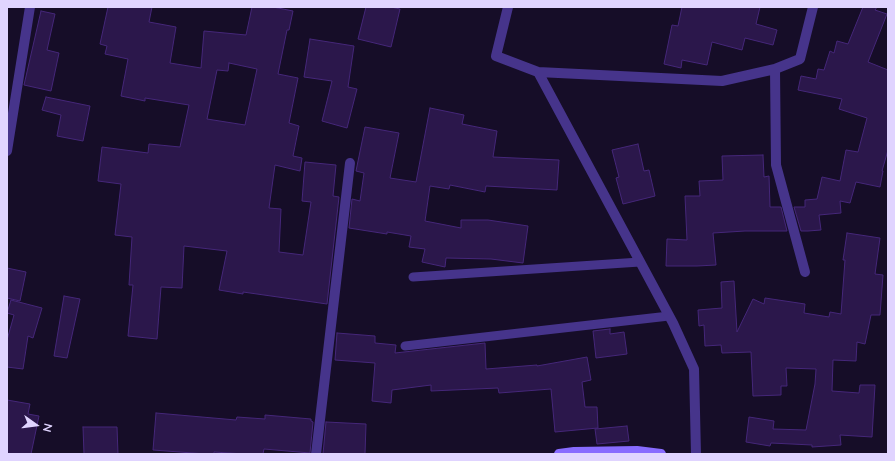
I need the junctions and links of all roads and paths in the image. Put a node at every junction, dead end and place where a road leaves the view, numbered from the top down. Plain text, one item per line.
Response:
1 (30, 7) edge
2 (507, 7) edge
3 (813, 7) edge
4 (775, 69) junction
5 (538, 72) junction
6 (7, 151) edge
7 (350, 163) dead end
8 (640, 262) junction
9 (806, 272) dead end
10 (413, 277) dead end
11 (669, 316) junction
12 (405, 346) dead end
13 (316, 454) edge
14 (559, 454) edge
15 (661, 454) edge
16 (696, 454) edge

1 - 6 street
2 - 5 street
3 - 4 street
4 - 5 street
4 - 9 street
5 - 8 street
7 - 13 street
8 - 10 lane
8 - 11 street
11 - 12 lane
11 - 16 street
14 - 15 street

